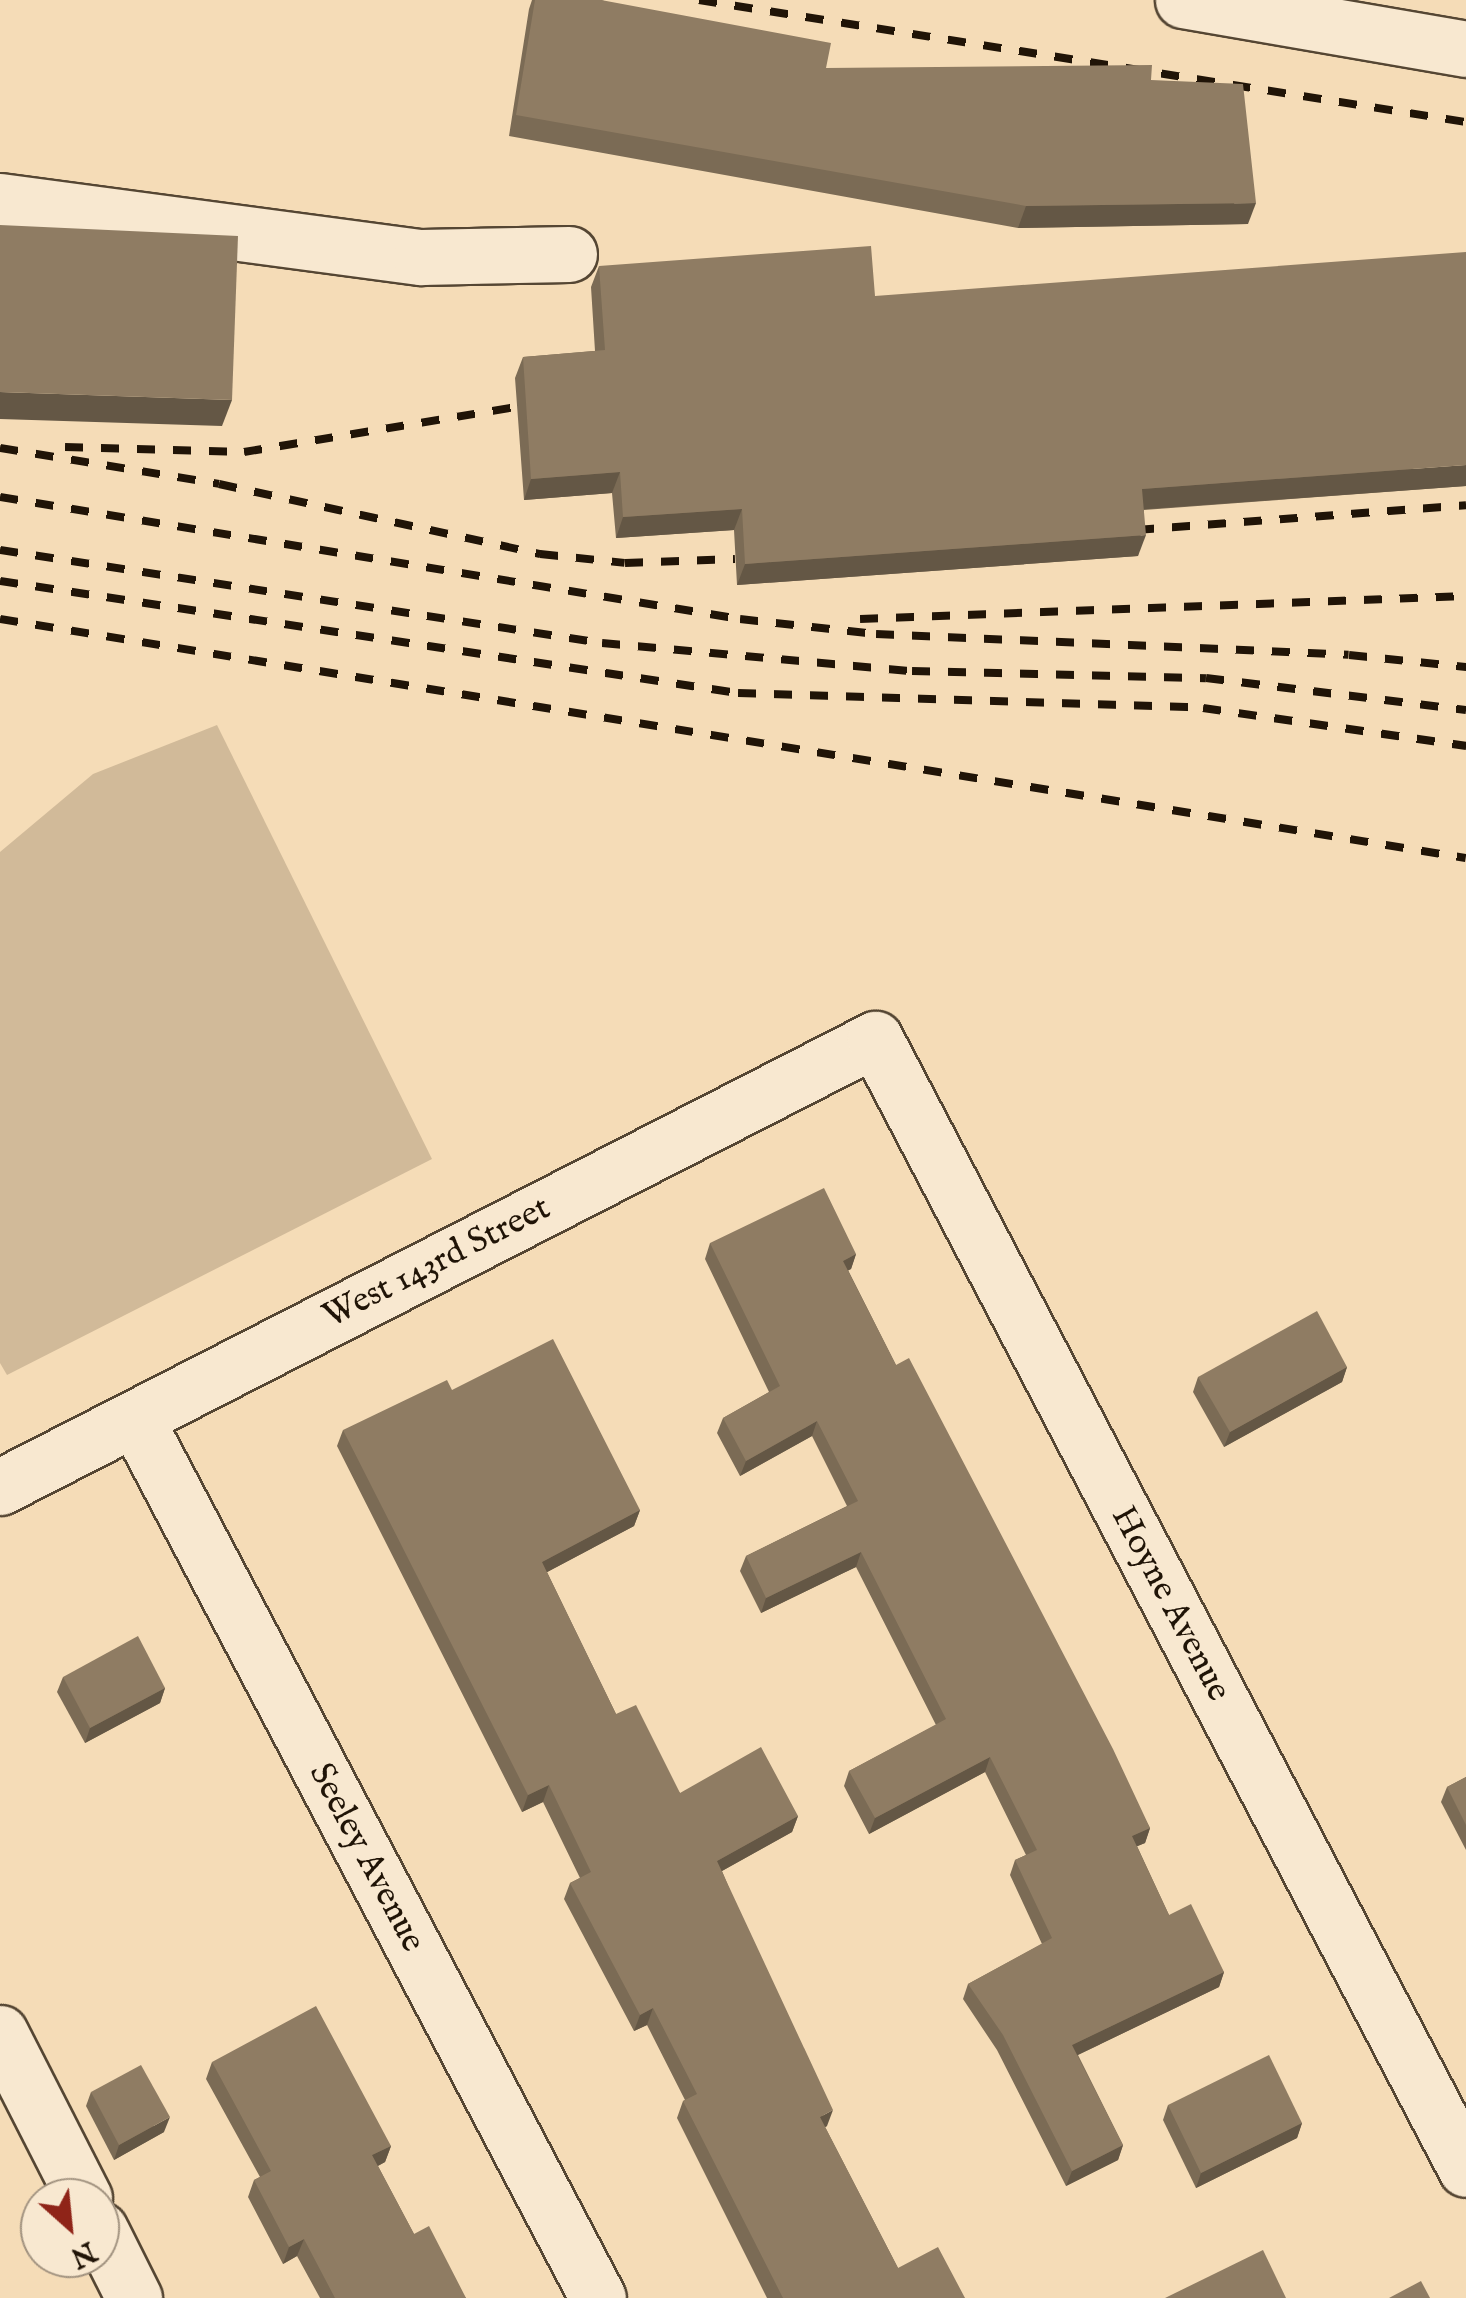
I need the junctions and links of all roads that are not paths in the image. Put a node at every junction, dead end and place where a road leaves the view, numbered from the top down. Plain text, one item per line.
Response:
1 (1183, 0) edge
2 (1466, 49) edge
3 (0, 201) edge
4 (569, 254) dead end
5 (874, 1039) joint
6 (135, 1418) junction
7 (0, 1487) edge
8 (0, 2033) edge
9 (1466, 2169) edge
10 (74, 2178) edge
11 (120, 2270) edge
12 (134, 2298) edge
13 (598, 2298) edge

1 - 2 street
3 - 4 street
5 - 6 street, West 143rd Street
5 - 9 street, Hoyne Avenue
6 - 7 street, West 143rd Street
6 - 13 street, Seeley Avenue
8 - 10 street
11 - 12 street

